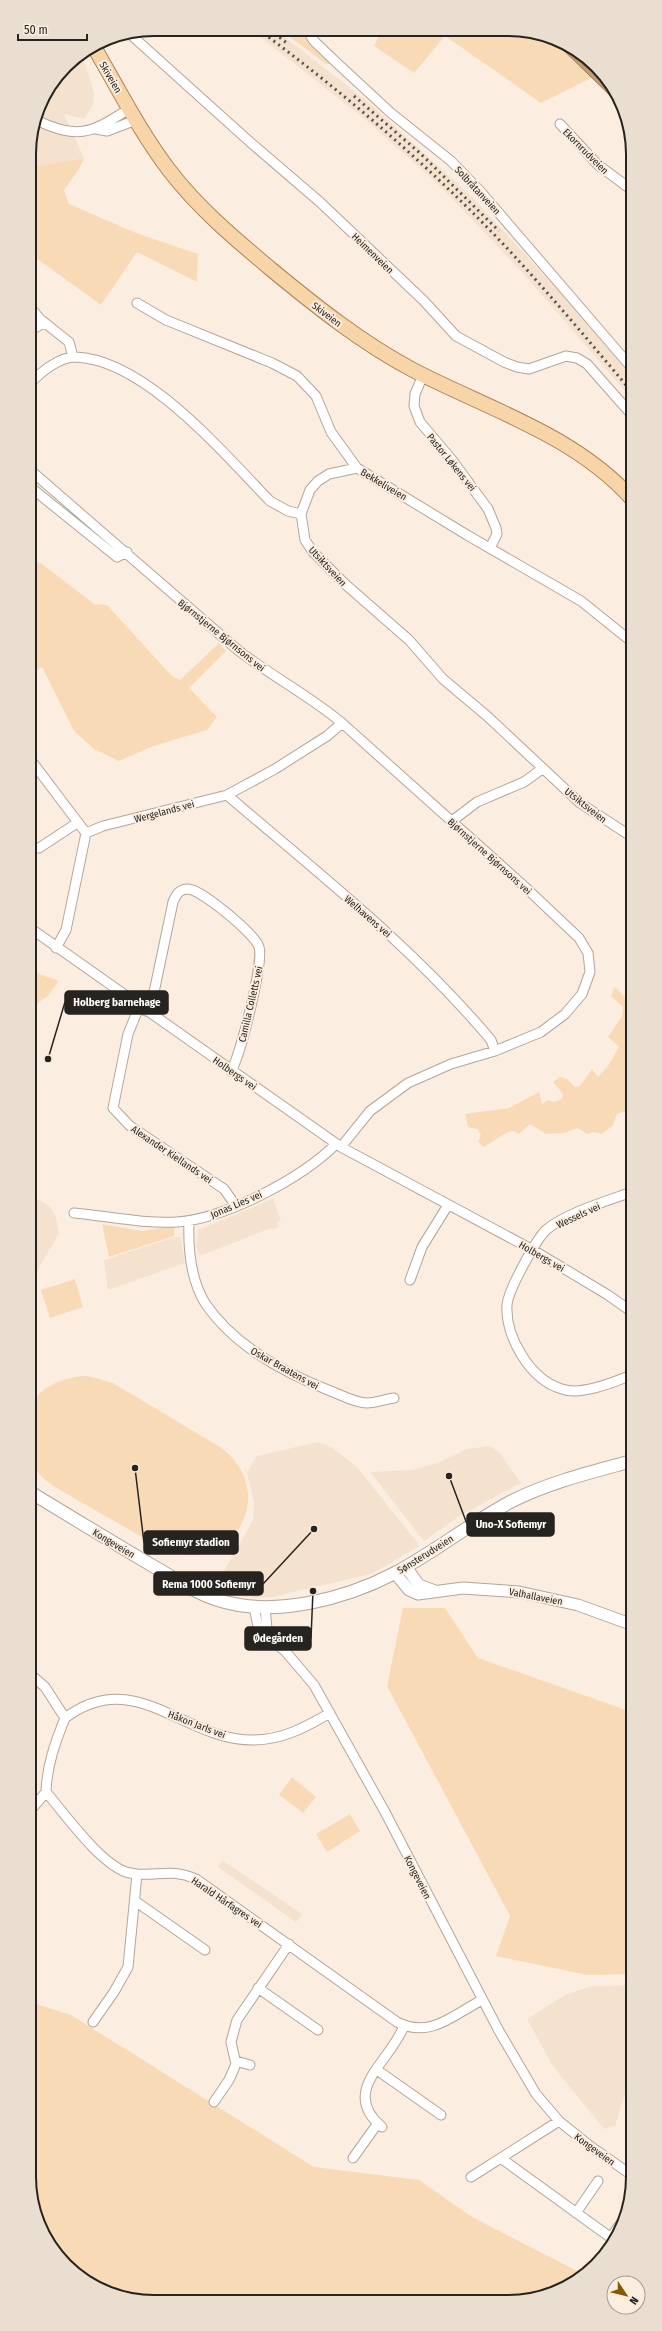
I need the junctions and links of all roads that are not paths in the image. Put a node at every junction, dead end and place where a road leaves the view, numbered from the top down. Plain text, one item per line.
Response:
1 (311, 36) edge
2 (134, 38) edge
3 (96, 51) edge
4 (133, 114) junction
5 (40, 122) edge
6 (560, 124) dead end
7 (626, 186) edge
8 (137, 303) dead end
9 (36, 314) edge
10 (44, 323) junction
11 (36, 327) edge
12 (73, 357) junction
13 (626, 361) edge
14 (423, 375) junction
15 (36, 378) edge
16 (626, 408) edge
17 (357, 468) junction
18 (36, 475) edge
19 (36, 492) edge
20 (626, 493) edge
21 (300, 514) junction
22 (490, 548) junction
23 (127, 552) junction
24 (626, 637) edge
25 (342, 723) junction
26 (36, 767) edge
27 (542, 769) junction
28 (227, 794) junction
29 (452, 821) junction
30 (77, 823) junction
31 (86, 833) junction
32 (626, 833) edge
33 (39, 848) dead end
34 (36, 933) edge
35 (56, 948) junction
36 (143, 1009) junction
37 (495, 1051) junction
38 (231, 1071) junction
39 (338, 1146) junction
40 (626, 1195) edge
41 (448, 1205) junction
42 (236, 1206) junction
43 (74, 1213) dead end
44 (190, 1221) junction
45 (533, 1250) junction
46 (410, 1280) dead end
47 (626, 1308) edge
48 (626, 1377) edge
49 (394, 1398) dead end
50 (626, 1463) edge
51 (36, 1496) edge
52 (406, 1567) junction
53 (394, 1573) junction
54 (435, 1591) junction
55 (260, 1607) junction
56 (626, 1623) edge
57 (36, 1679) edge
58 (330, 1713) junction
59 (65, 1718) junction
60 (46, 1792) junction
61 (36, 1804) edge
62 (137, 1874) junction
63 (135, 1901) junction
64 (289, 1944) junction
65 (205, 1950) dead end
66 (258, 1988) junction
67 (482, 2000) junction
68 (93, 2022) dead end
69 (404, 2026) junction
70 (318, 2030) dead end
71 (236, 2061) junction
72 (250, 2065) dead end
73 (377, 2070) junction
74 (214, 2102) dead end
75 (441, 2116) dead end
76 (559, 2121) junction
77 (353, 2158) dead end
78 (502, 2159) junction
79 (626, 2171) edge
80 (471, 2177) dead end
81 (598, 2181) dead end
82 (576, 2213) junction
83 (610, 2236) edge

1 - 13 street, Solbråtanveien
2 - 16 street, Heimenveien
3 - 4 main road, Skiveien
4 - 5 street
4 - 14 main road, Skiveien
6 - 7 street, Ekornrudveien
8 - 17 street, Bekkeliveien
9 - 10 street
10 - 11 street
10 - 12 street
12 - 15 street
12 - 21 street
14 - 20 main road, Skiveien
14 - 22 street, Pastor Løkens vei
17 - 21 street
17 - 22 street, Bekkeliveien
18 - 23 street, Bjørnstjerne Bjørnsons vei
19 - 23 street
21 - 27 street, Utsiktsveien
22 - 24 street, Bekkeliveien
23 - 25 street, Bjørnstjerne Bjørnsons vei
25 - 28 street, Wergelands vei
25 - 29 street, Bjørnstjerne Bjørnsons vei
26 - 30 street
27 - 29 street
27 - 32 street, Utsiktsveien
28 - 31 street, Wergelands vei
28 - 37 street, Welhavens vei
29 - 37 street, Bjørnstjerne Bjørnsons vei
30 - 31 street
30 - 33 street
31 - 35 street
34 - 35 street, Holbergs vei
35 - 36 street, Holbergs vei
36 - 38 street, Holbergs vei
36 - 38 street, Camilla Colletts vei
36 - 42 street, Alexander Kiellands vei
37 - 39 street, Bjørnstjerne Bjørnsons vei
38 - 39 street, Holbergs vei
39 - 41 street, Holbergs vei
39 - 42 street, Jonas Lies vei
40 - 45 street, Wessels vei
41 - 45 street, Holbergs vei
41 - 46 street
42 - 44 street, Jonas Lies vei
43 - 44 street, Jonas Lies vei
44 - 49 street, Oskar Braatens vei
45 - 47 street, Holbergs vei
45 - 48 street, Wessels vei
50 - 52 main road, Sønsterudveien
51 - 55 main road, Kongeveien
52 - 53 main road, Sønsterudveien
52 - 54 street, Valhallaveien
53 - 54 street, Valhallaveien
53 - 55 main road, Sønsterudveien
54 - 56 street, Valhallaveien
55 - 58 street, Kongeveien
57 - 59 street
58 - 59 street, Håkon Jarls vei
58 - 67 street, Kongeveien
59 - 60 street
60 - 61 street
60 - 62 street, Harald Hårfagres vei
62 - 63 street
62 - 64 street, Harald Hårfagres vei
63 - 65 street
63 - 68 street
64 - 66 street
64 - 69 street, Harald Hårfagres vei
66 - 70 street
66 - 71 street
67 - 69 street, Harald Hårfagres vei
67 - 76 street, Kongeveien
69 - 73 street
71 - 72 street
71 - 74 street
73 - 75 street
73 - 77 street
76 - 78 street
76 - 79 street, Kongeveien
78 - 80 street
78 - 82 street
81 - 82 street
82 - 83 street

